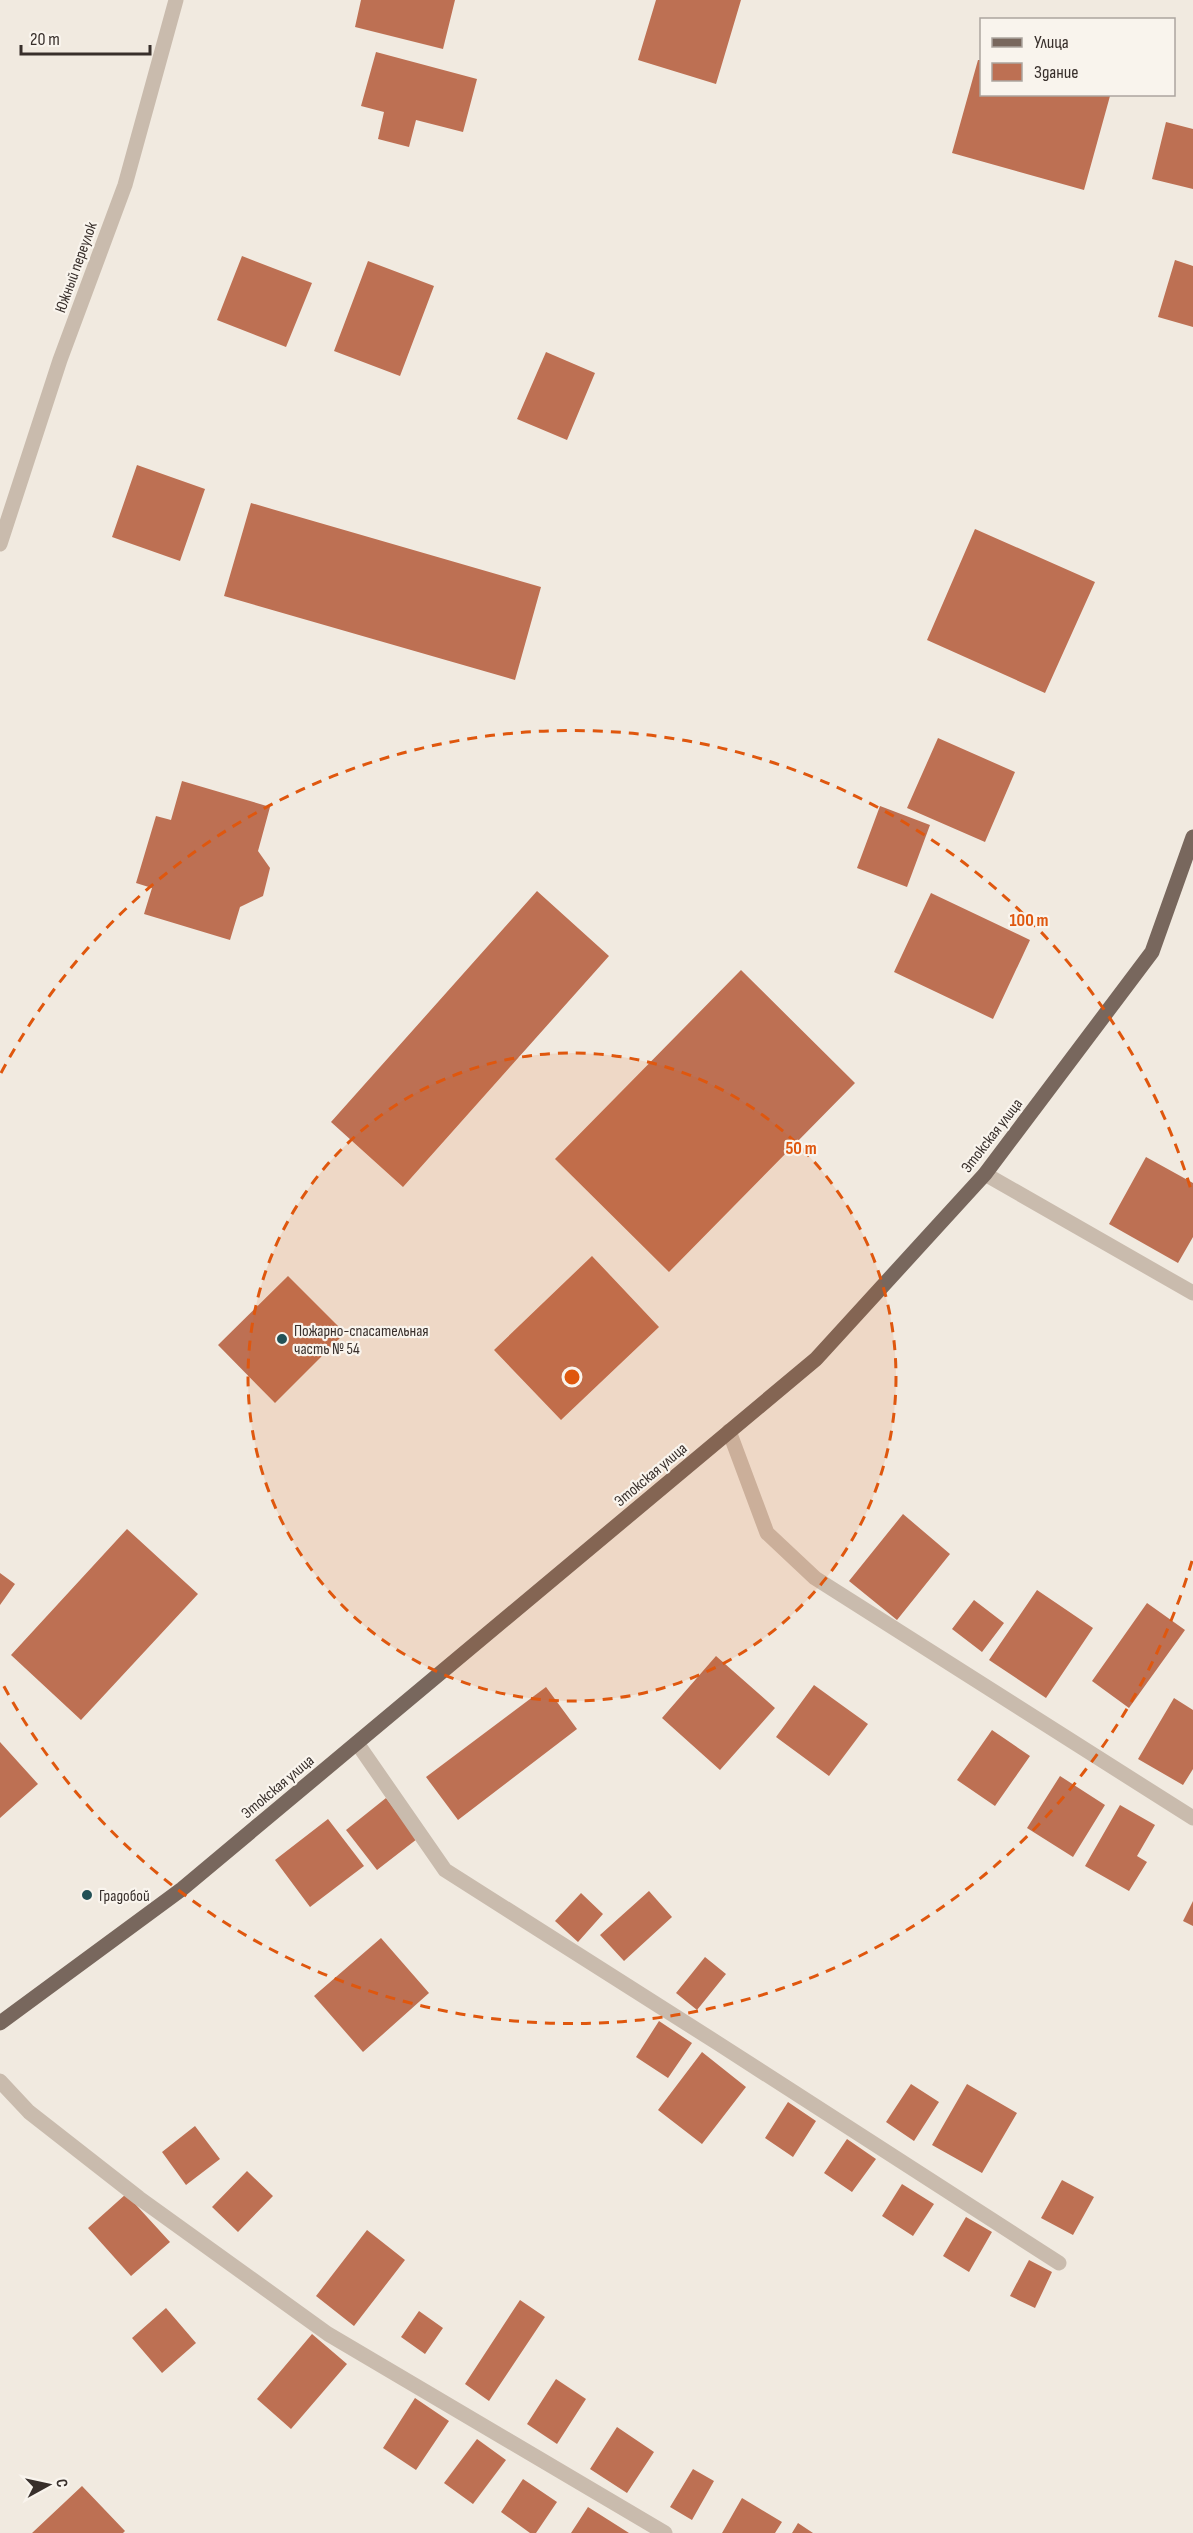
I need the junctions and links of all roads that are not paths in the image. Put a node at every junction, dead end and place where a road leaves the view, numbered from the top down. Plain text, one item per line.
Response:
1 (176, 0) edge
2 (0, 544) edge
3 (1193, 837) edge
4 (985, 1174) junction
5 (1193, 1293) edge
6 (729, 1431) junction
7 (357, 1743) junction
8 (1193, 1818) edge
9 (0, 2023) edge
10 (0, 2081) edge
11 (1059, 2263) dead end
12 (665, 2533) edge

1 - 2 street, Южный переулок
3 - 4 main road, Этокская улица
4 - 5 street
4 - 6 main road, Этокская улица
6 - 7 main road, Этокская улица
6 - 8 street
7 - 9 main road, Этокская улица
7 - 11 street
10 - 12 street

